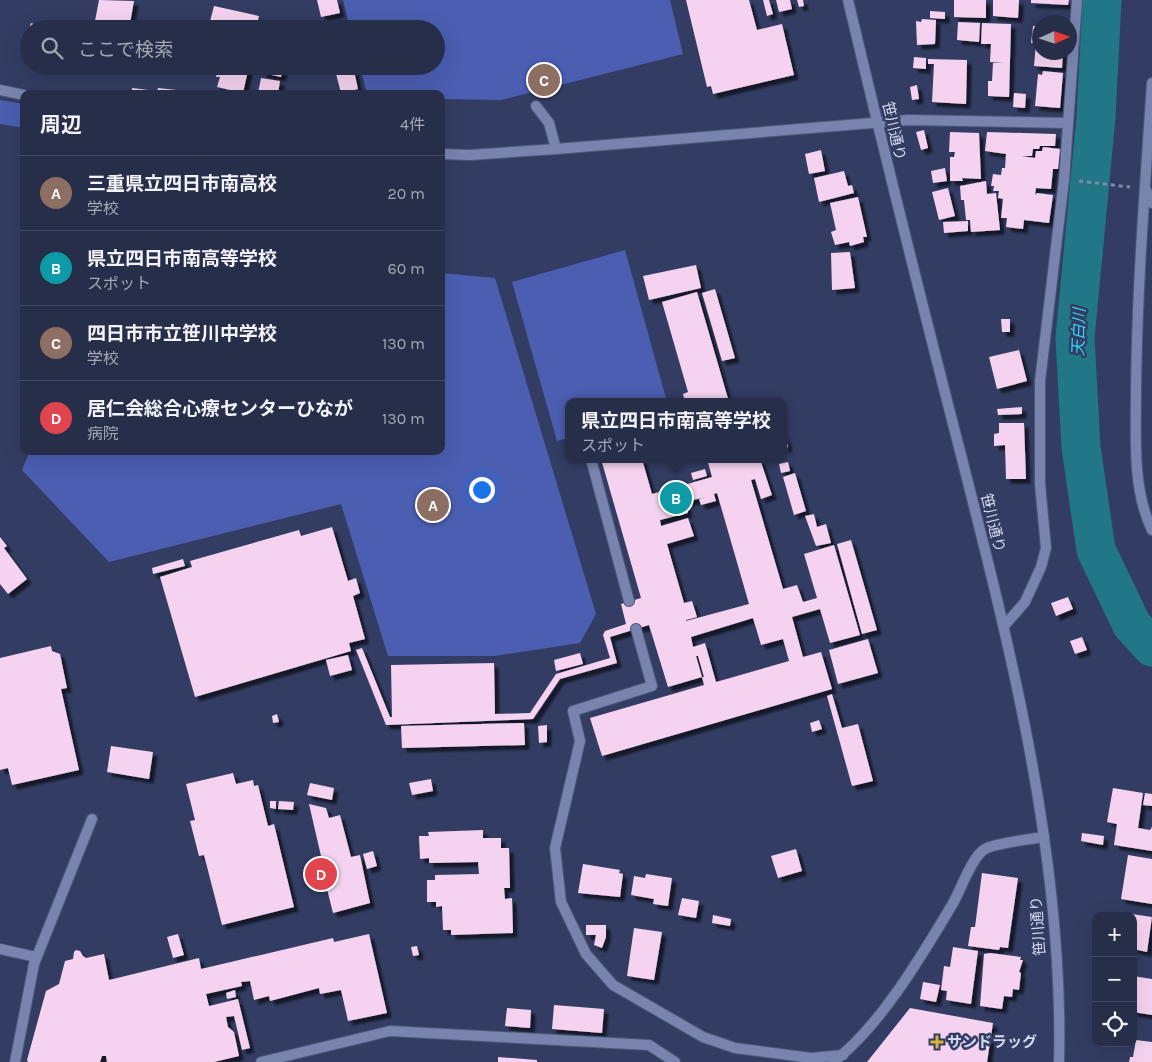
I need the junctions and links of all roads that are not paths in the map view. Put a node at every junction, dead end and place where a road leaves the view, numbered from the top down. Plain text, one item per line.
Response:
1 (848, 0) edge
2 (1077, 0) edge
3 (1152, 83) edge
4 (0, 90) edge
5 (20, 94) edge
6 (536, 106) dead end
7 (1068, 123) junction
8 (877, 124) junction
9 (556, 149) junction
10 (1150, 153) edge
11 (445, 154) edge
12 (1145, 188) junction
13 (1152, 203) edge
14 (592, 463) edge
15 (1152, 530) edge
16 (629, 601) dead end
17 (1004, 626) junction
18 (636, 629) dead end
19 (92, 819) dead end
20 (1044, 837) junction
21 (0, 948) edge
22 (36, 957) junction
23 (844, 1058) edge
24 (15, 1062) edge
25 (261, 1062) edge
26 (675, 1062) edge
27 (834, 1062) edge
28 (1059, 1062) edge

1 - 8 street, 笹川通り
2 - 7 street
3 - 10 street
4 - 5 street
6 - 9 street
7 - 8 street
7 - 17 street
8 - 9 street
8 - 17 street, 笹川通り
9 - 11 street
10 - 12 street
12 - 13 street
12 - 15 street
14 - 16 street
17 - 20 street, 笹川通り
18 - 23 street
19 - 22 street
20 - 23 street
20 - 28 street, 笹川通り
21 - 22 street
22 - 24 street
23 - 27 street
25 - 26 street

